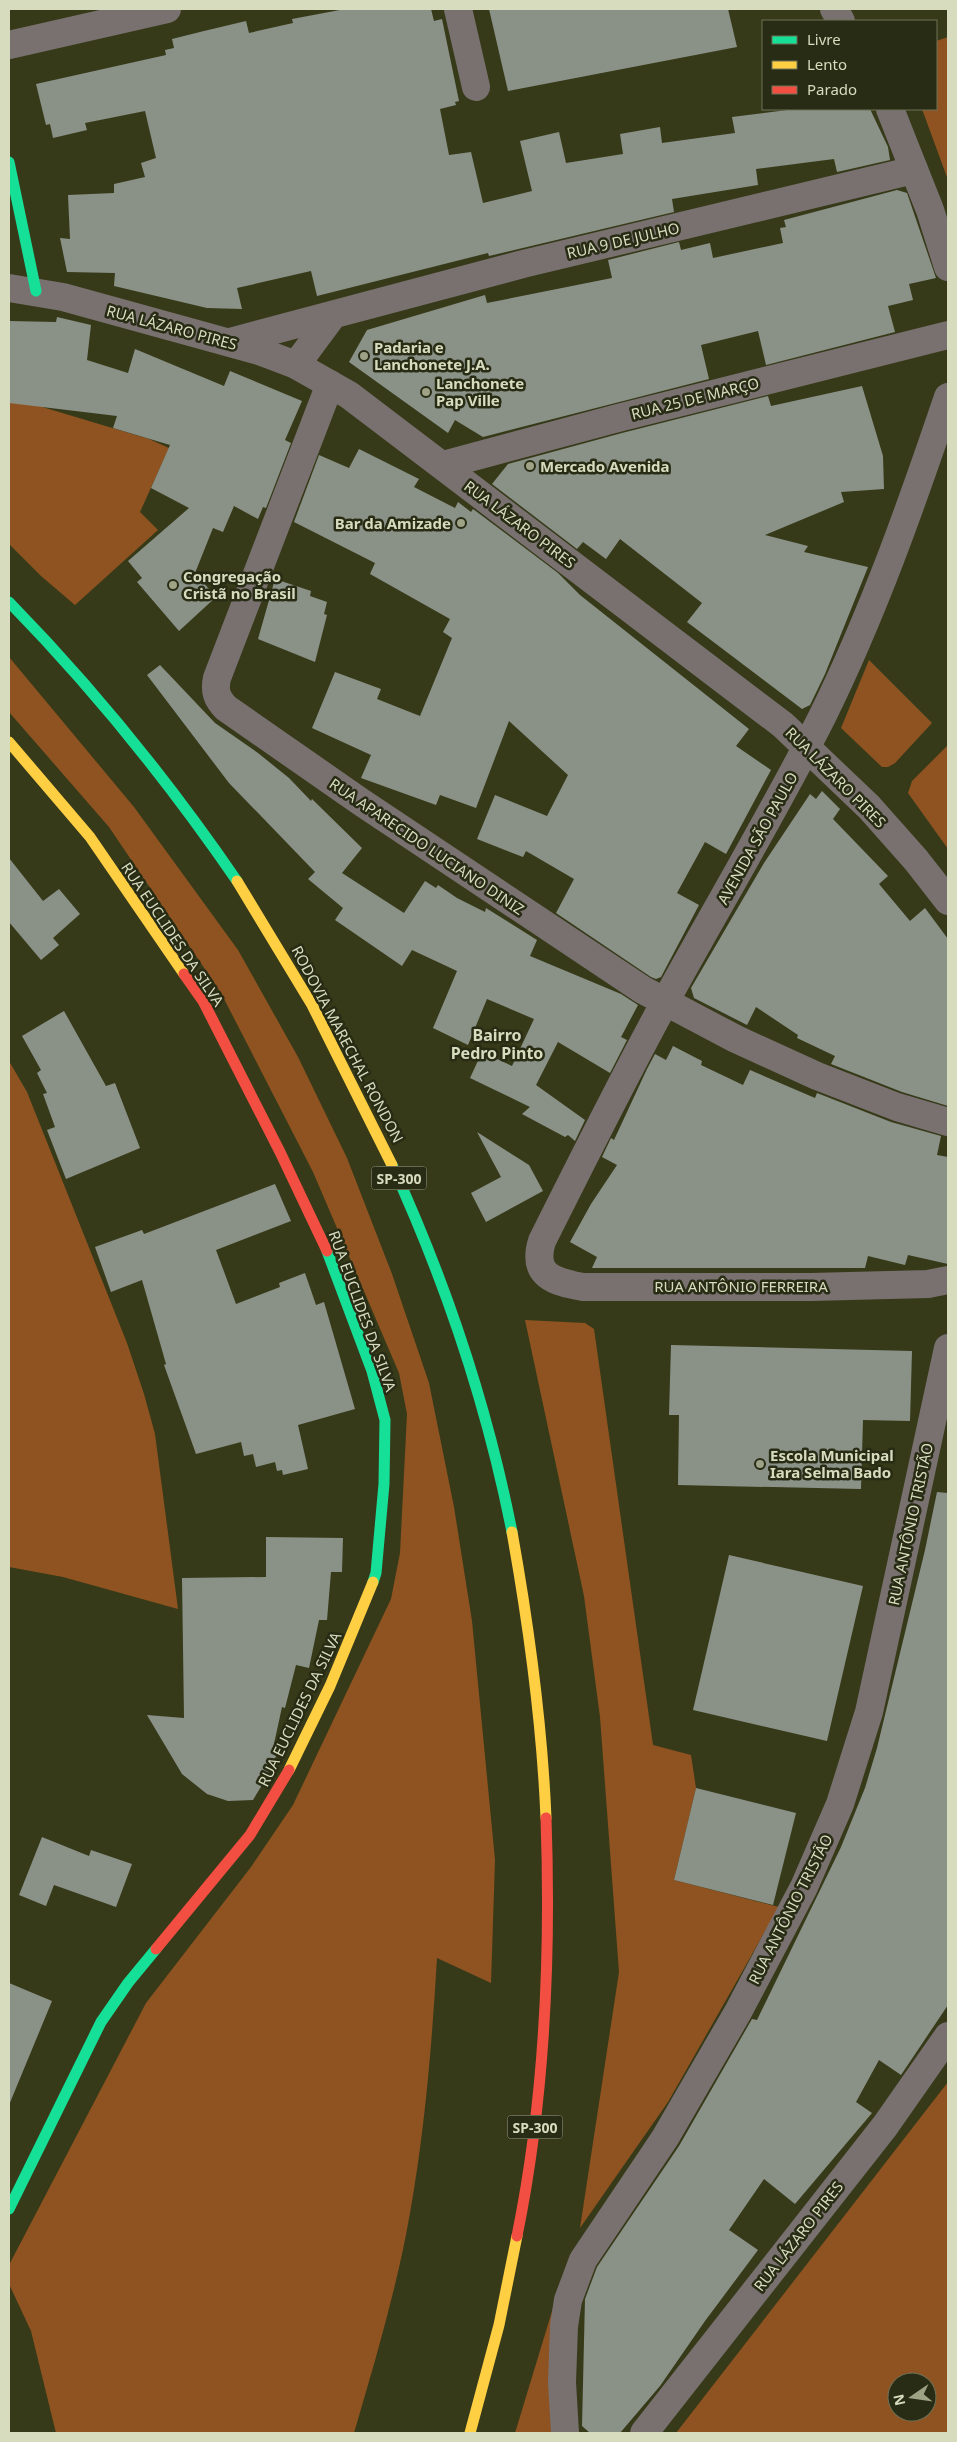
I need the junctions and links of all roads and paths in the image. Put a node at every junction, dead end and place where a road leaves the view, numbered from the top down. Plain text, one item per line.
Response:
1 (167, 9) edge
2 (458, 9) edge
3 (834, 9) edge
4 (840, 20) edge
5 (9, 45) edge
6 (476, 87) dead end
7 (890, 110) edge
8 (9, 162) edge
9 (914, 170) junction
10 (948, 267) edge
11 (9, 288) edge
12 (36, 291) junction
13 (333, 315) junction
14 (948, 335) edge
15 (229, 343) junction
16 (296, 365) junction
17 (330, 384) junction
18 (948, 397) edge
19 (443, 465) junction
20 (9, 602) edge
21 (9, 742) edge
22 (806, 747) junction
23 (948, 902) edge
24 (665, 1002) junction
25 (948, 1122) edge
26 (541, 1266) joint
27 (948, 1280) edge
28 (948, 1348) edge
29 (948, 2036) edge
30 (9, 2208) edge
31 (470, 2433) edge
32 (565, 2433) edge
33 (644, 2433) edge

1 - 5 street
2 - 6 street
3 - 4 street
7 - 9 street
8 - 12 main road
9 - 10 street
9 - 13 street, RUA 9 DE JULHO
11 - 12 street, RUA LÁZARO PIRES
12 - 15 street, RUA LÁZARO PIRES
13 - 15 street, RUA 9 DE JULHO
13 - 16 street
14 - 19 street, RUA 25 DE MARÇO
15 - 16 street, RUA LÁZARO PIRES
16 - 17 street, RUA LÁZARO PIRES
17 - 19 street, RUA LÁZARO PIRES
17 - 24 street, RUA APARECIDO LUCIANO DINIZ
18 - 22 street, AVENIDA SÃO PAULO
19 - 22 street, RUA LÁZARO PIRES
20 - 31 main road, RODOVIA MARECHAL RONDON / SP-300
21 - 30 main road, RUA EUCLIDES DA SILVA
22 - 23 street, RUA LÁZARO PIRES
22 - 24 street, AVENIDA SÃO PAULO
24 - 25 street, RUA APARECIDO LUCIANO DINIZ
24 - 26 street, AVENIDA SÃO PAULO
26 - 27 street, RUA ANTÔNIO FERREIRA
28 - 32 street, RUA ANTÔNIO TRISTÃO
29 - 33 street, RUA LÁZARO PIRES

